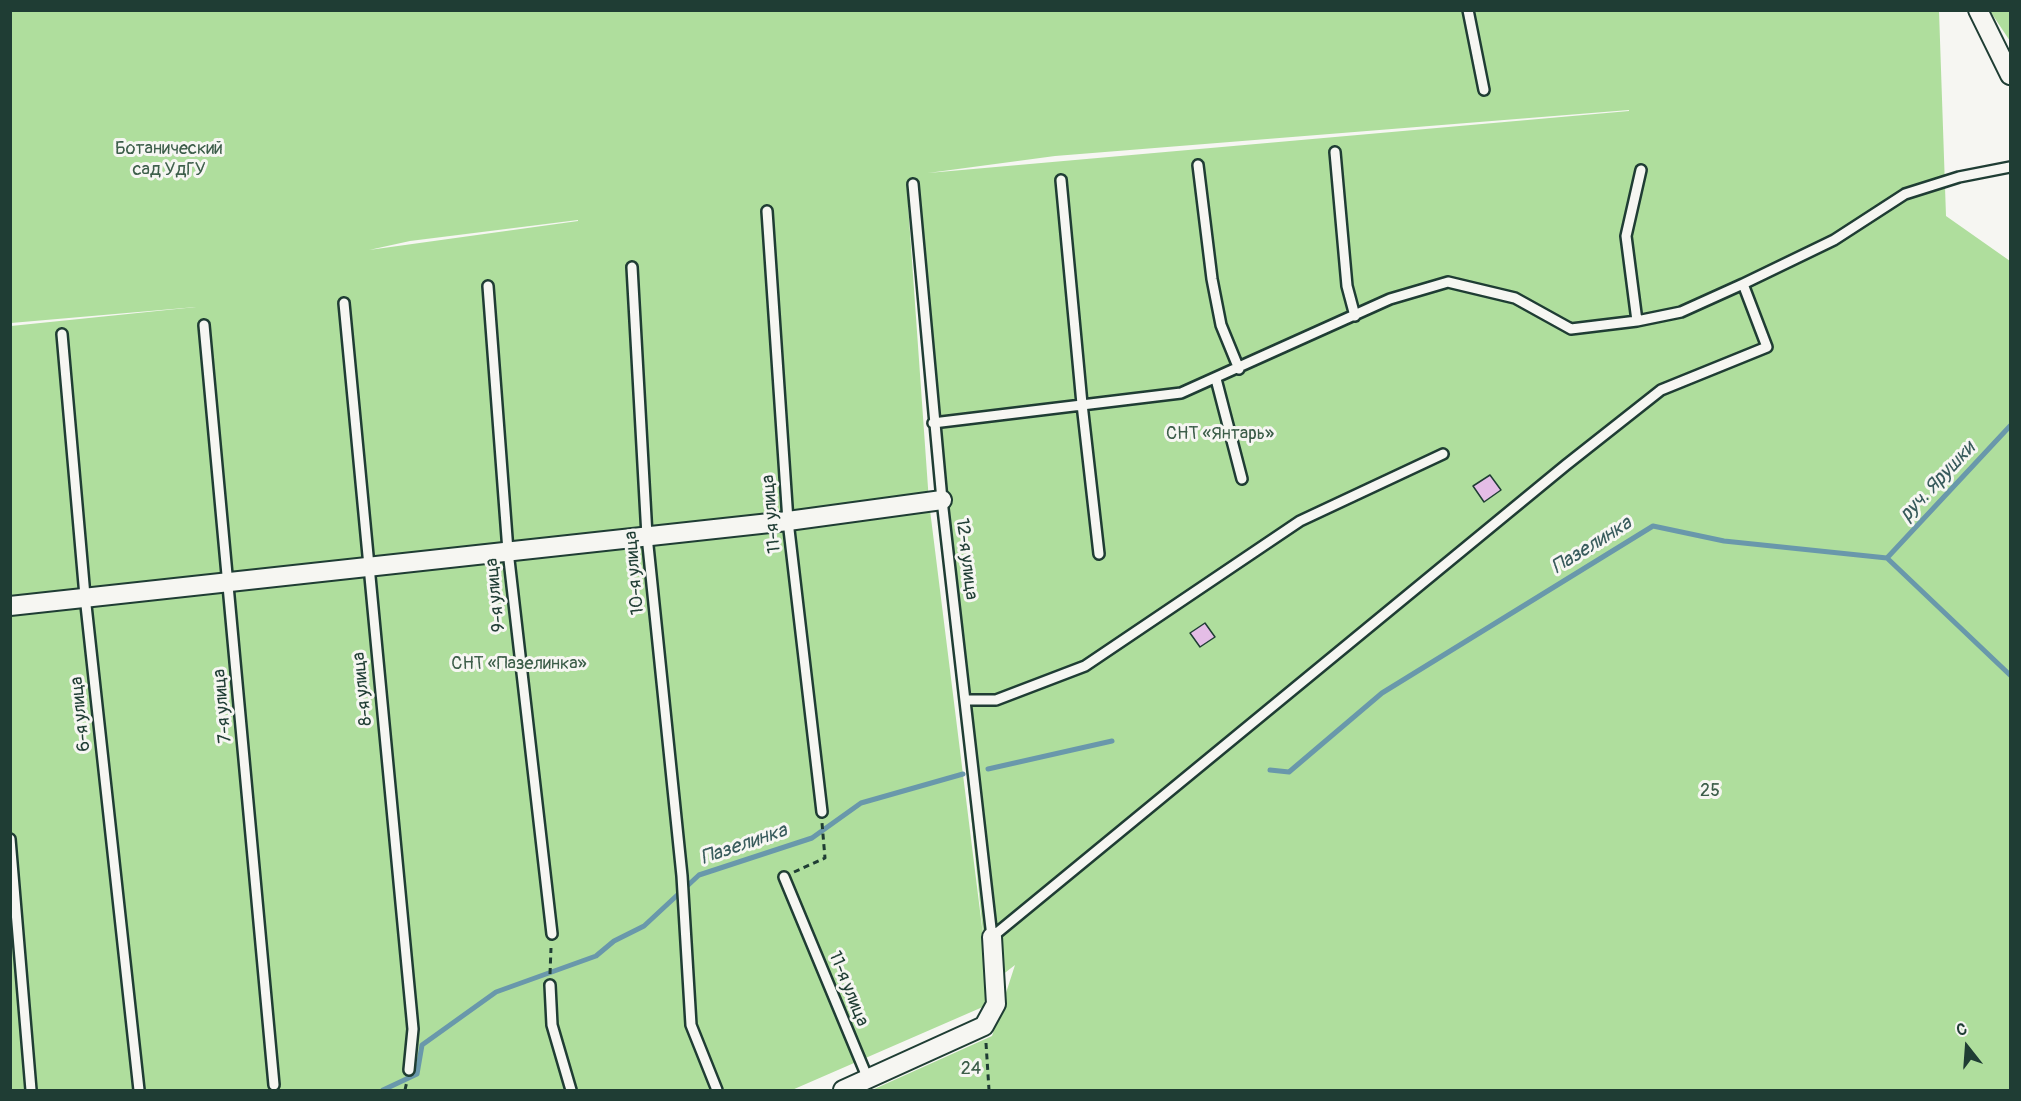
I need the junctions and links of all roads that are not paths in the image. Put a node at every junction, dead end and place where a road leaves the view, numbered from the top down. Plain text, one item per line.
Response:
1 (1468, 10) edge
2 (1978, 10) edge
3 (2010, 75) edge
4 (1484, 90) dead end
5 (1335, 152) dead end
6 (1198, 165) dead end
7 (2010, 167) edge
8 (1641, 170) dead end
9 (1062, 180) dead end
10 (913, 184) dead end
11 (767, 211) dead end
12 (632, 267) dead end
13 (1743, 284) junction
14 (488, 286) dead end
15 (344, 303) dead end
16 (1355, 316) junction
17 (1637, 321) junction
18 (204, 325) dead end
19 (62, 334) dead end
20 (1239, 369) junction
21 (1216, 379) junction
22 (1082, 404) junction
23 (933, 423) junction
24 (1443, 454) dead end
25 (1242, 479) dead end
26 (942, 500) junction
27 (788, 521) junction
28 (647, 536) junction
29 (508, 551) junction
30 (1100, 554) dead end
31 (367, 566) junction
32 (227, 581) junction
33 (85, 596) junction
34 (10, 606) edge
35 (967, 700) junction
36 (822, 812) dead end
37 (10, 839) edge
38 (784, 877) road end
39 (552, 934) dead end
40 (992, 937) junction
41 (550, 985) dead end
42 (409, 1070) dead end
43 (868, 1079) junction
44 (274, 1085) dead end
45 (31, 1090) edge
46 (139, 1090) edge
47 (571, 1090) edge
48 (717, 1090) edge
49 (843, 1090) edge

1 - 4 lane
2 - 3 street
5 - 16 lane
6 - 20 lane
7 - 13 lane
8 - 17 lane
9 - 22 lane
10 - 23 lane, 12-я улица
11 - 27 lane, 11-я улица
12 - 28 lane, 10-я улица
13 - 17 lane
13 - 40 lane
14 - 29 lane, 9-я улица
15 - 31 lane, 8-я улица
16 - 17 lane
16 - 20 lane
18 - 32 lane, 7-я улица
19 - 33 lane, 6-я улица
20 - 21 lane
21 - 22 lane
21 - 25 lane
22 - 23 lane
22 - 30 lane
23 - 26 lane, 12-я улица
24 - 35 lane
26 - 27 street
26 - 35 lane, 12-я улица
27 - 28 street
27 - 36 lane, 11-я улица
28 - 29 street
28 - 48 lane, 10-я улица
29 - 31 street
29 - 39 lane, 9-я улица
31 - 32 street
31 - 42 lane, 8-я улица
32 - 33 street
32 - 44 lane, 7-я улица
33 - 34 street
33 - 46 lane, 6-я улица
35 - 40 lane, 12-я улица
37 - 45 lane
38 - 43 lane, 11-я улица
40 - 43 street
41 - 47 lane
43 - 49 street

